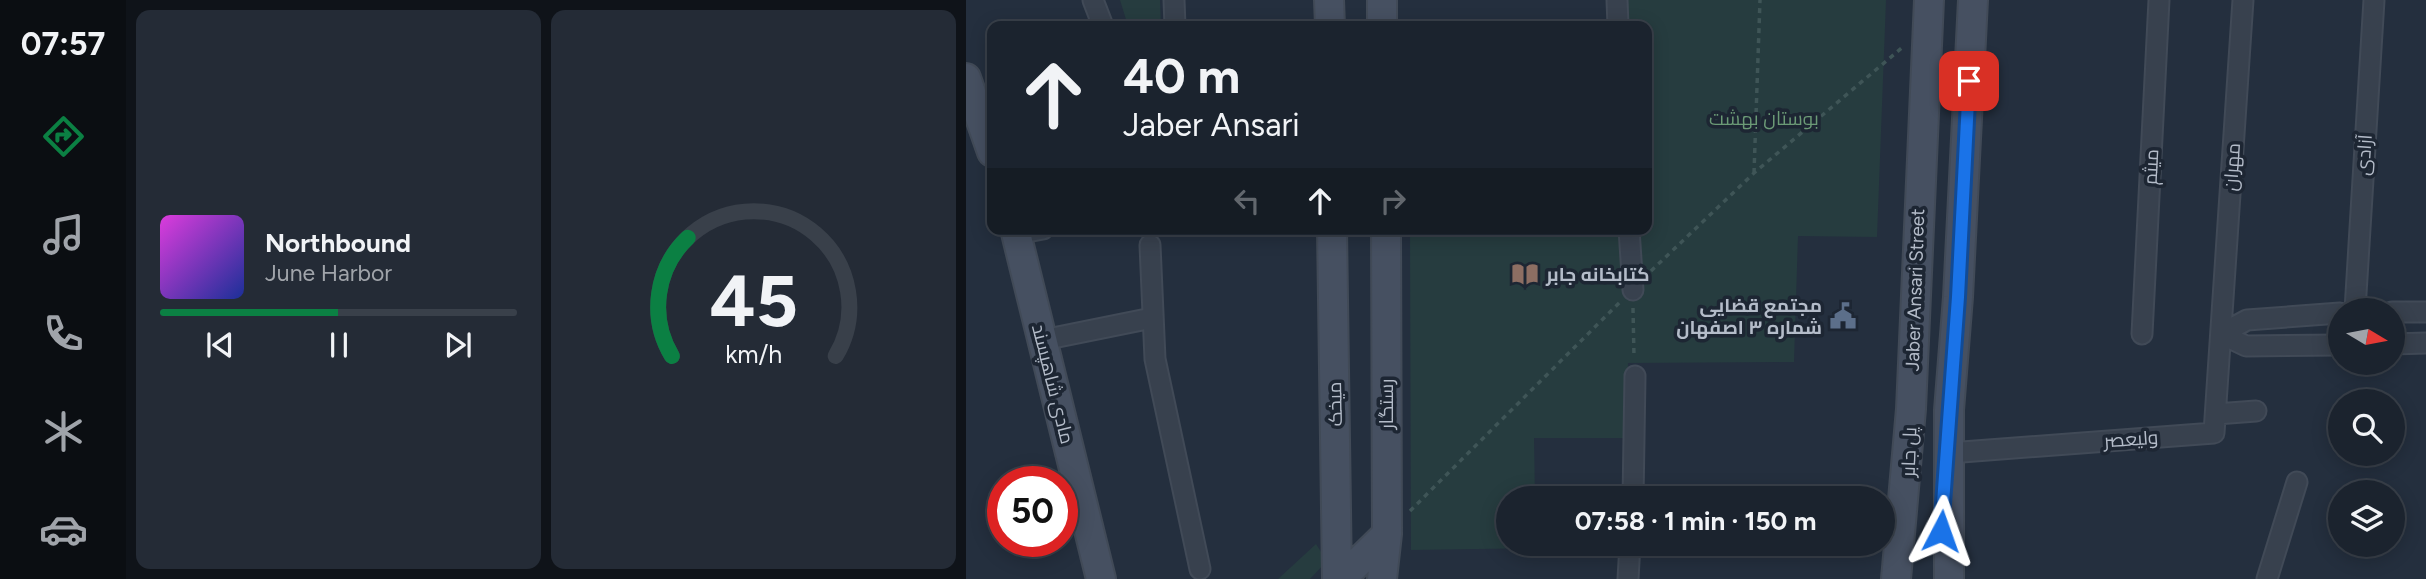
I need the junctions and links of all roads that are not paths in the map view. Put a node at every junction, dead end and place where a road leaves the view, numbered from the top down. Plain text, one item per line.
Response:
1 (1093, 0) edge
2 (1174, 0) edge
3 (1329, 0) edge
4 (1381, 0) edge
5 (1616, 0) edge
6 (1928, 0) edge
7 (1973, 0) edge
8 (2159, 0) edge
9 (2244, 0) edge
10 (2374, 0) edge
11 (1101, 21) edge
12 (1175, 21) edge
13 (1330, 21) edge
14 (1382, 21) edge
15 (1618, 21) edge
16 (966, 78) edge
17 (987, 138) edge
18 (1026, 235) edge
19 (1332, 235) edge
20 (1386, 235) edge
21 (1629, 235) edge
22 (1150, 245) dead end
23 (1633, 290) road end
24 (2356, 298) edge
25 (2405, 312) edge
26 (2426, 312) edge
27 (2328, 314) edge
28 (2296, 316) junction
29 (1152, 318) junction
30 (2142, 334) dead end
31 (2221, 334) junction
32 (1043, 340) junction
33 (2426, 343) edge
34 (2405, 344) edge
35 (2297, 345) junction
36 (2328, 345) edge
37 (1635, 376) road end
38 (1911, 408) junction
39 (1949, 410) junction
40 (2256, 411) dead end
41 (2216, 414) junction
42 (1949, 453) junction
43 (2297, 482) dead end
44 (1634, 486) edge
45 (1387, 534) junction
46 (1629, 556) edge
47 (1200, 569) dead end
48 (1101, 579) edge
49 (1339, 579) edge
50 (1382, 579) edge
51 (1628, 579) edge
52 (1896, 579) edge
53 (1903, 579) edge
54 (1938, 579) edge
55 (1949, 579) edge
56 (2267, 579) edge

1 - 11 street
2 - 12 street
3 - 13 main road
4 - 14 main road
5 - 15 street
6 - 38 main road, Jaber Ansari Street
7 - 39 main road
8 - 30 street, میثم
9 - 31 street, مهران
10 - 24 street, آزادی
16 - 17 main road
18 - 32 main road, مادی شاهپسند
19 - 49 main road, میخک
20 - 45 main road, رستگار
21 - 23 street
22 - 29 street
25 - 26 street
27 - 28 street
28 - 31 street
28 - 35 street
29 - 32 street
29 - 47 street
31 - 35 street
31 - 41 street
32 - 48 main road, مادی شاهپسند
33 - 34 street
35 - 36 street
37 - 44 street
38 - 52 main road, Jaber Ansari Street
38 - 53 main road, پل جابر
39 - 42 main road
39 - 54 main road, پل جابر
40 - 41 street
41 - 42 street, ولیعصر
42 - 55 main road
43 - 56 street
45 - 49 main road
45 - 50 main road, رستگار
46 - 51 street

